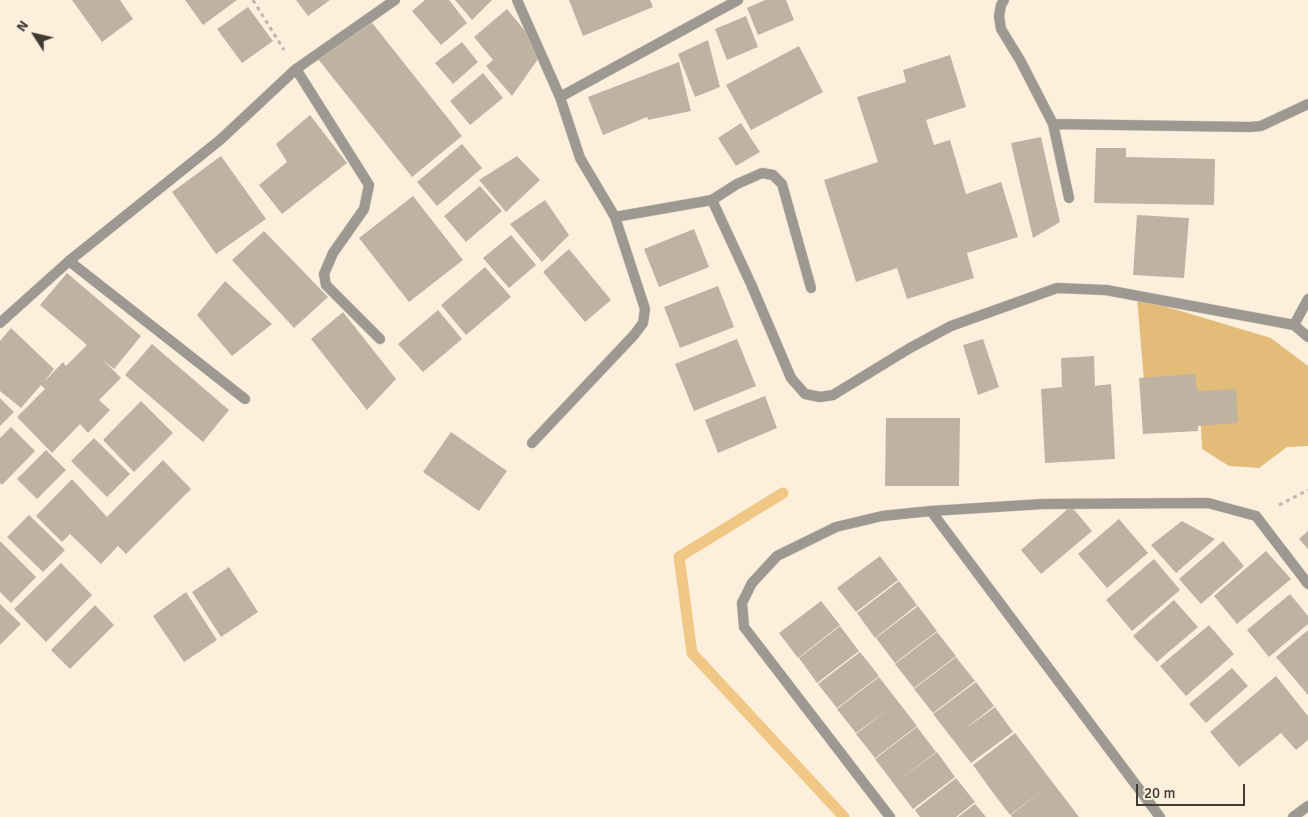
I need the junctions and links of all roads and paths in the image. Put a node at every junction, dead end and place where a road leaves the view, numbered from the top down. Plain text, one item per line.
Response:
1 (253, 0) edge
2 (395, 0) edge
3 (518, 0) edge
4 (738, 0) edge
5 (1004, 0) edge
6 (296, 69) junction
7 (560, 97) junction
8 (1308, 104) edge
9 (1053, 124) junction
10 (1069, 198) dead end
11 (712, 200) junction
12 (616, 218) junction
13 (69, 261) junction
14 (811, 288) dead end
15 (1308, 298) edge
16 (0, 323) edge
17 (1294, 325) junction
18 (1308, 337) edge
19 (380, 338) dead end
20 (245, 399) dead end
21 (532, 443) dead end
22 (1308, 490) edge
23 (931, 511) junction
24 (1256, 516) junction
25 (1308, 584) edge
26 (1308, 806) edge
27 (890, 817) edge
28 (1160, 817) edge
29 (1293, 817) edge

1 - 6 path
2 - 6 street
3 - 7 street
4 - 7 street
5 - 9 street
6 - 13 street
6 - 19 street
7 - 12 street
8 - 9 street
9 - 10 street
11 - 12 street
11 - 14 street
11 - 17 street
12 - 21 street
13 - 16 street
13 - 20 street
15 - 17 street
17 - 18 street
22 - 24 path
23 - 24 street
23 - 27 street
23 - 28 street
24 - 25 street
26 - 29 street

